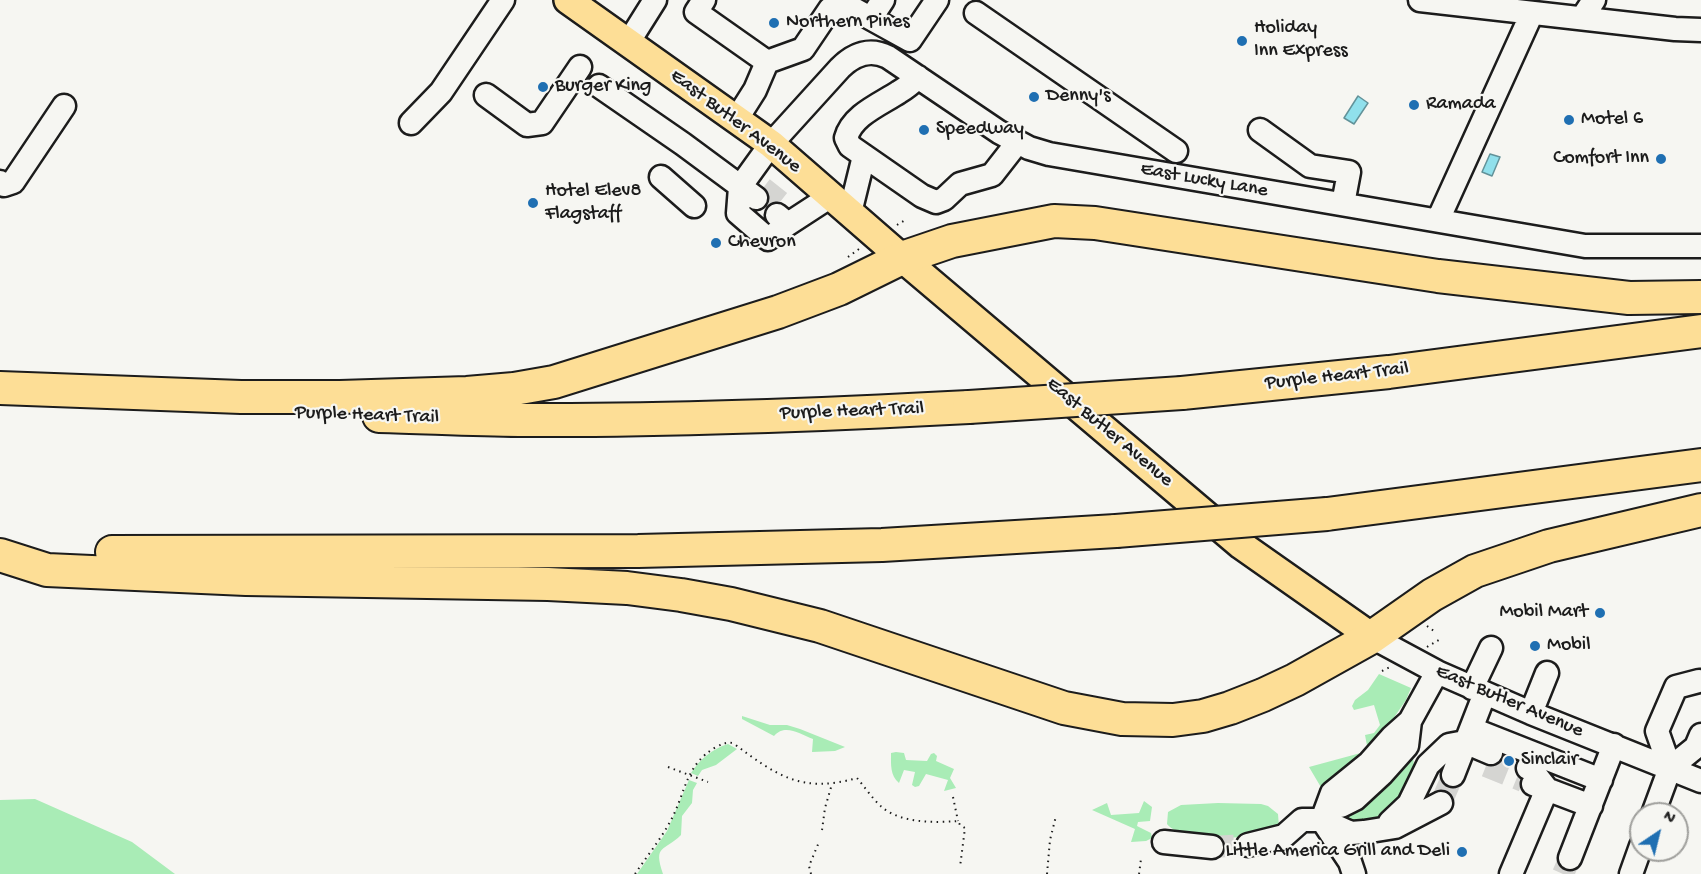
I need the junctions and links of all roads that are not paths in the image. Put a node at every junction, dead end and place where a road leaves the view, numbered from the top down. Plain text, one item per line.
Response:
1 (503, 0) edge
2 (655, 0) edge
3 (704, 0) edge
4 (937, 0) edge
5 (570, 1) edge
6 (1434, 1) edge
7 (877, 9) edge
8 (1588, 9) edge
9 (976, 13) dead end
10 (1532, 13) junction
11 (1701, 30) edge
12 (628, 43) junction
13 (767, 62) junction
14 (580, 67) dead end
15 (918, 77) junction
16 (599, 86) dead end
17 (486, 95) dead end
18 (64, 106) dead end
19 (736, 120) junction
20 (411, 123) dead end
21 (1260, 130) dead end
22 (1017, 143) junction
23 (771, 144) junction
24 (1176, 151) dead end
25 (864, 156) junction
26 (661, 177) dead end
27 (0, 182) edge
28 (752, 187) junction
29 (1343, 204) junction
30 (840, 205) junction
31 (694, 206) dead end
32 (1438, 220) junction
33 (1701, 246) edge
34 (902, 258) junction
35 (1701, 297) edge
36 (1701, 331) edge
37 (0, 388) edge
38 (0, 400) edge
39 (1701, 465) edge
40 (1701, 510) edge
41 (0, 554) edge
42 (1372, 637) junction
43 (1491, 648) dead end
44 (1437, 672) junction
45 (1547, 673) dead end
46 (1700, 681) edge
47 (1479, 691) junction
48 (1531, 713) junction
49 (1701, 735) edge
50 (1614, 746) junction
51 (1462, 750) junction
52 (1488, 760) tunnel mouth
53 (1670, 768) junction
54 (1525, 774) tunnel mouth
55 (1601, 780) junction
56 (1701, 781) edge
57 (1547, 789) junction
58 (1657, 802) edge
59 (1441, 803) tunnel mouth
60 (1591, 806) junction
61 (1317, 816) junction
62 (1385, 828) junction
63 (1164, 842) dead end
64 (1248, 845) tunnel mouth
65 (1212, 847) tunnel mouth
66 (1570, 858) tunnel mouth
67 (1354, 874) edge
68 (1511, 874) edge

1 - 20 street
2 - 12 street
3 - 13 street
4 - 7 street
5 - 12 main road, East Butler Avenue
6 - 10 street
7 - 13 street
8 - 10 street
8 - 11 street
9 - 24 street
10 - 32 street
12 - 19 main road, East Butler Avenue
13 - 19 street
14 - 17 street
15 - 22 street, East Lucky Lane
15 - 23 street, East Lucky Lane
15 - 25 street
16 - 28 street
18 - 27 street
19 - 23 main road, East Butler Avenue
21 - 29 street
22 - 25 street
22 - 29 street, East Lucky Lane
23 - 28 street, East Lucky Lane
23 - 30 main road, East Butler Avenue
25 - 30 street
26 - 31 street
28 - 30 street
29 - 32 street, East Lucky Lane
30 - 34 main road, East Butler Avenue
32 - 33 street, East Lucky Lane
34 - 35 highway
34 - 37 highway
34 - 42 main road, East Butler Avenue
36 - 38 highway, Purple Heart Trail, bridge
39 - 41 highway, bridge
40 - 42 highway
41 - 42 highway
42 - 44 street, East Butler Avenue
43 - 47 street
44 - 47 street, East Butler Avenue
44 - 61 street
45 - 48 street
46 - 53 street
47 - 48 street, East Butler Avenue
47 - 51 street
48 - 50 street, East Butler Avenue
49 - 53 street
50 - 53 street, East Butler Avenue
50 - 55 street
51 - 52 street
51 - 55 street
51 - 62 street
53 - 56 street, East Butler Avenue
53 - 58 street
54 - 57 street
55 - 60 street
57 - 60 street
57 - 68 street
59 - 62 street
60 - 66 street
61 - 62 street
61 - 64 street
61 - 67 street
63 - 65 street

